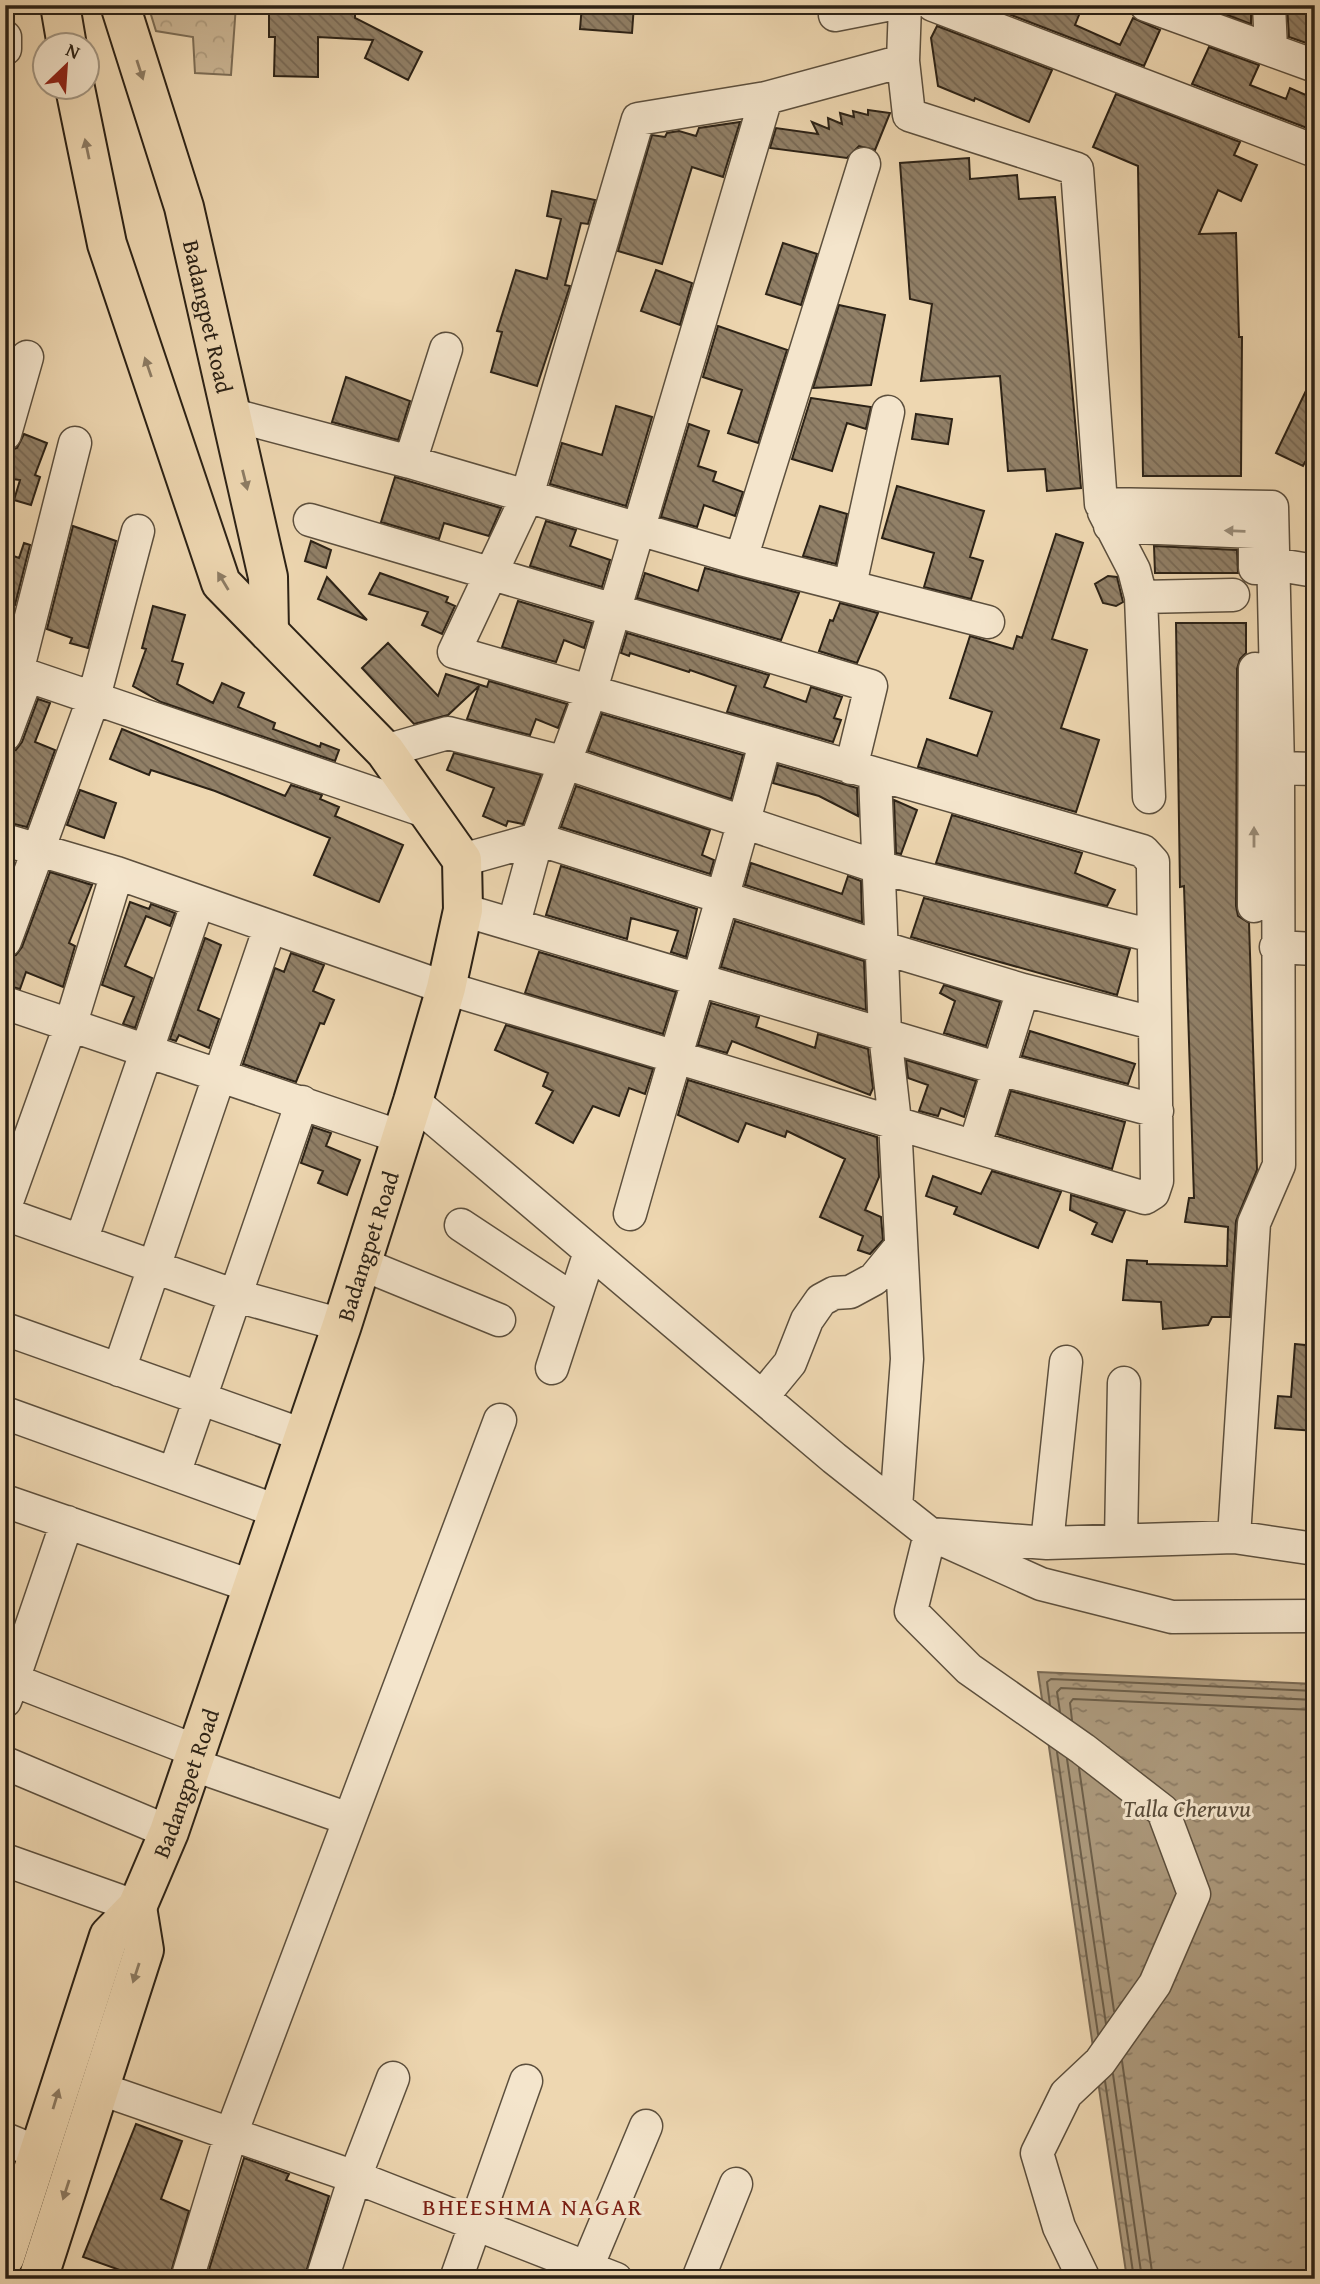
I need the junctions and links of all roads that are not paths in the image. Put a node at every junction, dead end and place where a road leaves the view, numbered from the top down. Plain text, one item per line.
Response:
1 (60, 5) edge
2 (120, 5) edge
3 (886, 5) edge
4 (905, 5) edge
5 (933, 5) edge
6 (1146, 5) edge
7 (1269, 5) edge
8 (835, 15) dead end
9 (65, 32) edge
10 (5, 37) edge
11 (5, 48) edge
12 (1271, 49) junction
13 (904, 61) junction
14 (1315, 66) edge
15 (766, 98) junction
16 (78, 102) edge
17 (1315, 151) edge
18 (864, 163) dead end
19 (446, 349) dead end
20 (27, 357) dead end
21 (888, 412) dead end
22 (229, 414) junction
23 (5, 434) edge
24 (75, 443) dead end
25 (410, 463) junction
26 (526, 499) junction
27 (1105, 515) junction
28 (310, 520) dead end
29 (639, 528) junction
30 (138, 531) dead end
31 (741, 559) junction
32 (1273, 564) junction
33 (1315, 571) edge
34 (492, 574) junction
35 (850, 585) junction
36 (1233, 595) dead end
37 (1141, 597) junction
38 (614, 611) junction
39 (988, 622) dead end
40 (269, 632) junction
41 (16, 672) edge
42 (590, 693) junction
43 (94, 697) junction
44 (5, 735) edge
45 (765, 743) junction
46 (385, 751) junction
47 (566, 763) junction
48 (1278, 768) junction
49 (1315, 769) edge
50 (863, 771) junction
51 (1149, 797) dead end
52 (431, 813) junction
53 (744, 823) junction
54 (537, 839) junction
55 (5, 840) edge
56 (37, 852) junction
57 (462, 860) junction
58 (881, 868) junction
59 (117, 873) junction
60 (724, 897) junction
61 (198, 902) junction
62 (1254, 906) dead end
63 (463, 910) junction
64 (514, 923) junction
65 (270, 927) junction
66 (1153, 936) junction
67 (5, 941) edge
68 (1276, 947) junction
69 (883, 948) junction
70 (1315, 949) edge
71 (701, 978) junction
72 (446, 988) junction
73 (1023, 990) junction
74 (5, 1003) edge
75 (71, 1023) junction
76 (1153, 1023) junction
77 (885, 1034) junction
78 (147, 1049) junction
79 (674, 1056) junction
80 (1000, 1069) junction
81 (222, 1076) junction
82 (413, 1101) junction
83 (302, 1102) junction
84 (1157, 1111) junction
85 (895, 1122) junction
86 (401, 1137) junction
87 (975, 1145) junction
88 (5, 1207) edge
89 (5, 1214) edge
90 (630, 1214) dead end
91 (461, 1225) dead end
92 (80, 1241) junction
93 (901, 1246) junction
94 (590, 1252) junction
95 (362, 1264) junction
96 (156, 1267) junction
97 (233, 1295) junction
98 (574, 1300) junction
99 (499, 1320) dead end
100 (342, 1325) junction
101 (5, 1328) edge
102 (1066, 1362) dead end
103 (552, 1368) dead end
104 (118, 1370) junction
105 (1124, 1383) dead end
106 (762, 1397) junction
107 (199, 1398) junction
108 (5, 1413) edge
109 (500, 1420) dead end
110 (303, 1435) junction
111 (174, 1474) junction
112 (5, 1501) edge
113 (896, 1507) junction
114 (277, 1511) junction
115 (66, 1522) junction
116 (930, 1534) junction
117 (1234, 1537) junction
118 (1121, 1540) junction
119 (1047, 1543) junction
120 (1315, 1549) edge
121 (251, 1586) junction
122 (1315, 1616) edge
123 (9, 1691) edge
124 (193, 1757) junction
125 (5, 1763) edge
126 (349, 1819) junction
127 (169, 1832) junction
128 (5, 1860) edge
129 (137, 1907) junction
130 (393, 2078) dead end
131 (526, 2081) dead end
132 (98, 2088) junction
133 (646, 2126) dead end
134 (231, 2134) junction
135 (22, 2146) edge
136 (355, 2177) junction
137 (736, 2184) dead end
138 (476, 2222) junction
139 (5, 2257) edge
140 (584, 2273) edge
141 (38, 2279) edge
142 (187, 2279) edge
143 (322, 2279) edge
144 (456, 2279) edge
145 (616, 2279) edge
146 (698, 2279) edge
147 (1084, 2279) edge

1 - 9 main road
2 -> 22 main road, Badangpet Road
3 - 8 street
4 - 13 street
5 - 17 street
6 - 12 street
7 - 12 street
10 - 11 street
12 - 14 street
13 - 15 street
13 - 27 street
15 - 26 street
15 - 29 street
40 -> 16 main road
18 - 31 street
19 - 25 street
20 - 23 street
21 - 35 street
22 - 25 street
22 -> 40 main road, Badangpet Road
24 - 41 street
25 - 26 street
26 - 29 street
26 - 34 street
27 - 32 street
27 - 37 street
62 -> 27 street
28 - 34 street
29 - 31 street
29 - 38 street
30 - 43 street
31 - 35 street
32 - 33 street
32 - 48 street
34 - 38 street
34 - 42 street
35 - 39 street
36 - 37 street
37 - 51 street
38 - 42 street
38 - 50 street
40 - 46 main road
41 - 43 street
41 - 44 street
42 - 45 street
42 - 47 street
43 - 52 street
43 - 56 street
45 - 50 street
45 - 53 street
46 - 47 street
46 - 52 main road
47 - 53 street
47 - 54 street
48 - 49 street
48 - 68 street
50 - 58 street
50 - 66 street
52 - 57 main road
53 - 58 street
53 - 60 street
54 - 57 street
54 - 60 street
54 - 64 street
55 - 56 street
56 - 59 street
56 - 67 street
57 - 63 main road, Badangpet Road
58 - 66 street
58 - 69 street
59 - 61 street
59 - 75 street
60 - 69 street
60 - 71 street
61 - 65 street
61 - 78 street
63 - 64 street
63 - 72 main road, Badangpet Road
64 - 71 street
65 - 72 street
65 - 81 street
66 - 76 street
68 - 70 street
68 - 117 street
69 - 73 street
69 - 77 street
71 - 77 street
71 - 79 street
72 - 79 street
72 - 82 main road, Badangpet Road
73 - 76 street
73 - 80 street
74 - 75 street
75 - 78 street
75 - 88 street
76 - 84 street
77 - 80 street
77 - 85 street
78 - 81 street
78 - 92 street
79 - 85 street
79 - 90 street
80 - 84 street
80 - 87 street
81 - 83 street
81 - 96 street
82 - 86 main road, Badangpet Road
82 - 94 street
83 - 86 street
83 - 97 street
84 - 87 street
85 - 87 street
85 - 93 street
86 - 95 main road, Badangpet Road
89 - 92 street
91 - 98 street
92 - 96 street
93 - 106 street
93 - 113 street
94 - 98 street
94 - 106 street
95 - 99 street
95 - 100 main road, Badangpet Road
96 - 97 street
96 - 104 street
97 - 100 street
97 - 107 street
98 - 103 street
100 - 110 main road, Badangpet Road
101 - 104 street
102 - 119 street
104 - 107 street
105 - 118 street
106 - 113 street
107 - 110 street
107 - 111 street
108 - 111 street
109 - 126 street
110 - 114 main road, Badangpet Road
111 - 114 street
112 - 115 street
113 - 116 street
114 - 121 main road, Badangpet Road
115 - 121 street
115 - 123 street
116 - 119 street
116 - 122 street
116 - 147 street
117 - 118 street
117 - 120 street
118 - 119 street
121 - 124 main road, Badangpet Road
123 - 124 street
124 - 126 street
124 - 127 main road, Badangpet Road
125 - 127 street
126 - 134 street
127 - 129 main road, Badangpet Road
128 - 129 street
129 -> 132 main road
135 -> 129 main road, Badangpet Road
130 - 136 street
131 - 138 street
132 - 134 street
132 -> 141 main road
133 - 140 street
134 - 136 street
134 - 142 street
135 - 139 main road, Badangpet Road
136 - 138 street
136 - 143 street
137 - 146 street
138 - 140 street
138 - 144 street
140 - 145 street

